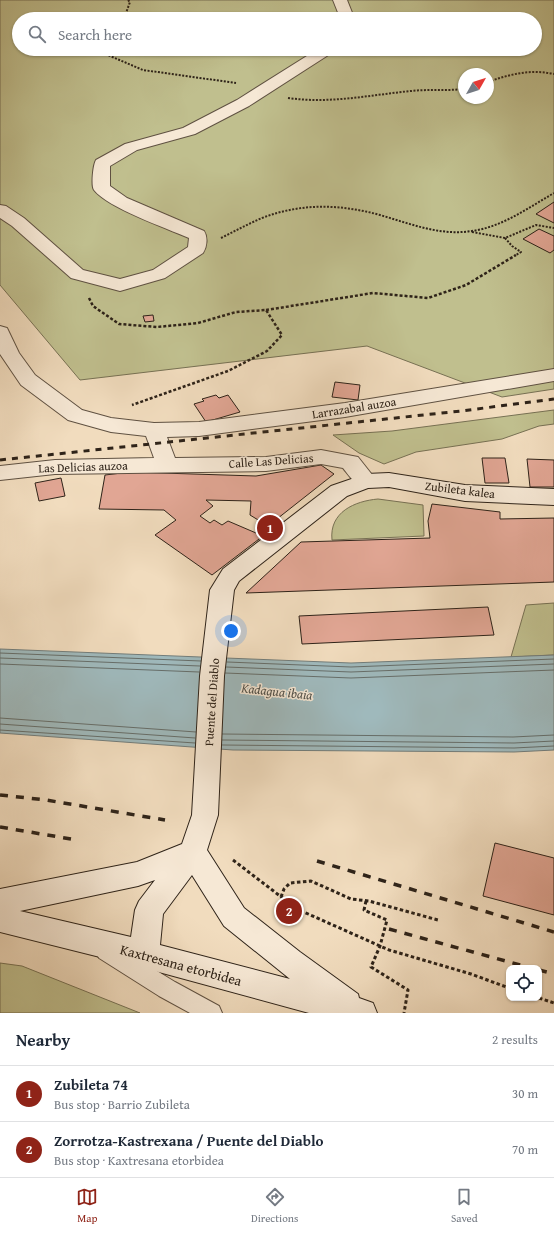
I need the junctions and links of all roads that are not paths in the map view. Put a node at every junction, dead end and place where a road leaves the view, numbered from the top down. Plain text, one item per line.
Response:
1 (340, 0) edge
2 (345, 12) edge
3 (317, 56) edge
4 (0, 210) edge
5 (0, 332) edge
6 (554, 375) edge
7 (154, 430) junction
8 (167, 465) junction
9 (0, 473) edge
10 (366, 481) junction
11 (554, 497) edge
12 (222, 590) joint
13 (193, 852) junction
14 (0, 902) edge
15 (0, 919) edge
16 (90, 941) junction
17 (144, 954) junction
18 (360, 1012) edge
19 (211, 1013) edge

1 - 2 street
3 - 4 street
5 - 7 street, Larrazabal auzoa
6 - 7 street, Larrazabal auzoa
7 - 8 street
8 - 9 street, Las Delicias auzoa
8 - 10 street, Calle Las Delicias
10 - 11 street, Zubileta kalea
10 - 12 street, Zubileta kalea
12 - 13 street, Puente del Diablo
13 - 14 street
13 - 17 street, Puente del Diablo
13 - 18 street
15 - 16 street, Kaxtresana etorbidea
16 - 17 street, Kaxtresana etorbidea
16 - 19 lane
17 - 18 street, Kaxtresana etorbidea

